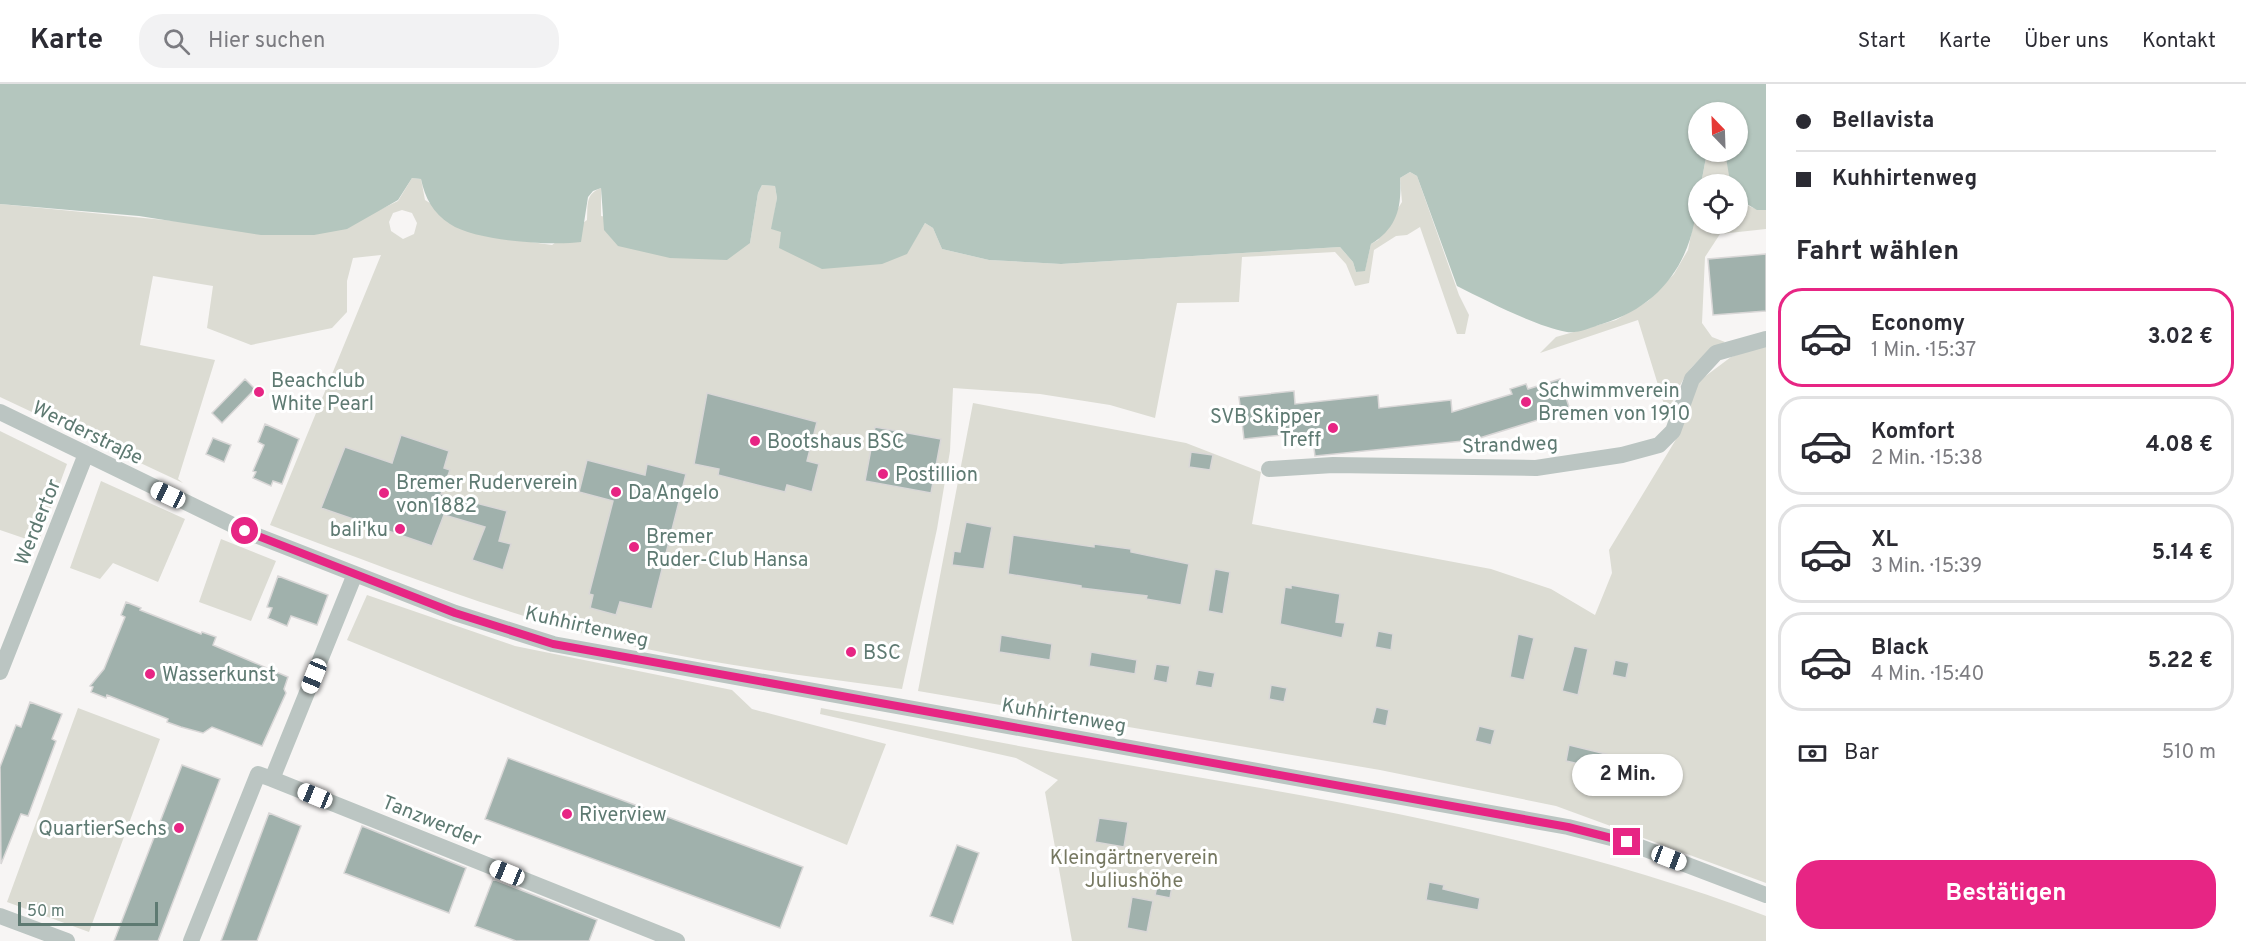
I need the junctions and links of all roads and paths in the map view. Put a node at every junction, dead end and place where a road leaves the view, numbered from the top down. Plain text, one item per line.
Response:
1 (1766, 339) edge
2 (0, 412) edge
3 (86, 454) junction
4 (1269, 468) dead end
5 (355, 574) junction
6 (0, 672) edge
7 (272, 779) junction
8 (1766, 895) edge
9 (0, 916) edge
10 (67, 941) edge
11 (192, 941) edge
12 (677, 941) edge

1 - 4 street, Strandweg
2 - 3 street, Werderstraße
3 - 5 street, Werderstraße
3 - 6 street, Werdertor
5 - 7 street
5 - 8 street, Kuhhirtenweg
7 - 11 street
7 - 12 street, Tanzwerder
9 - 10 street

